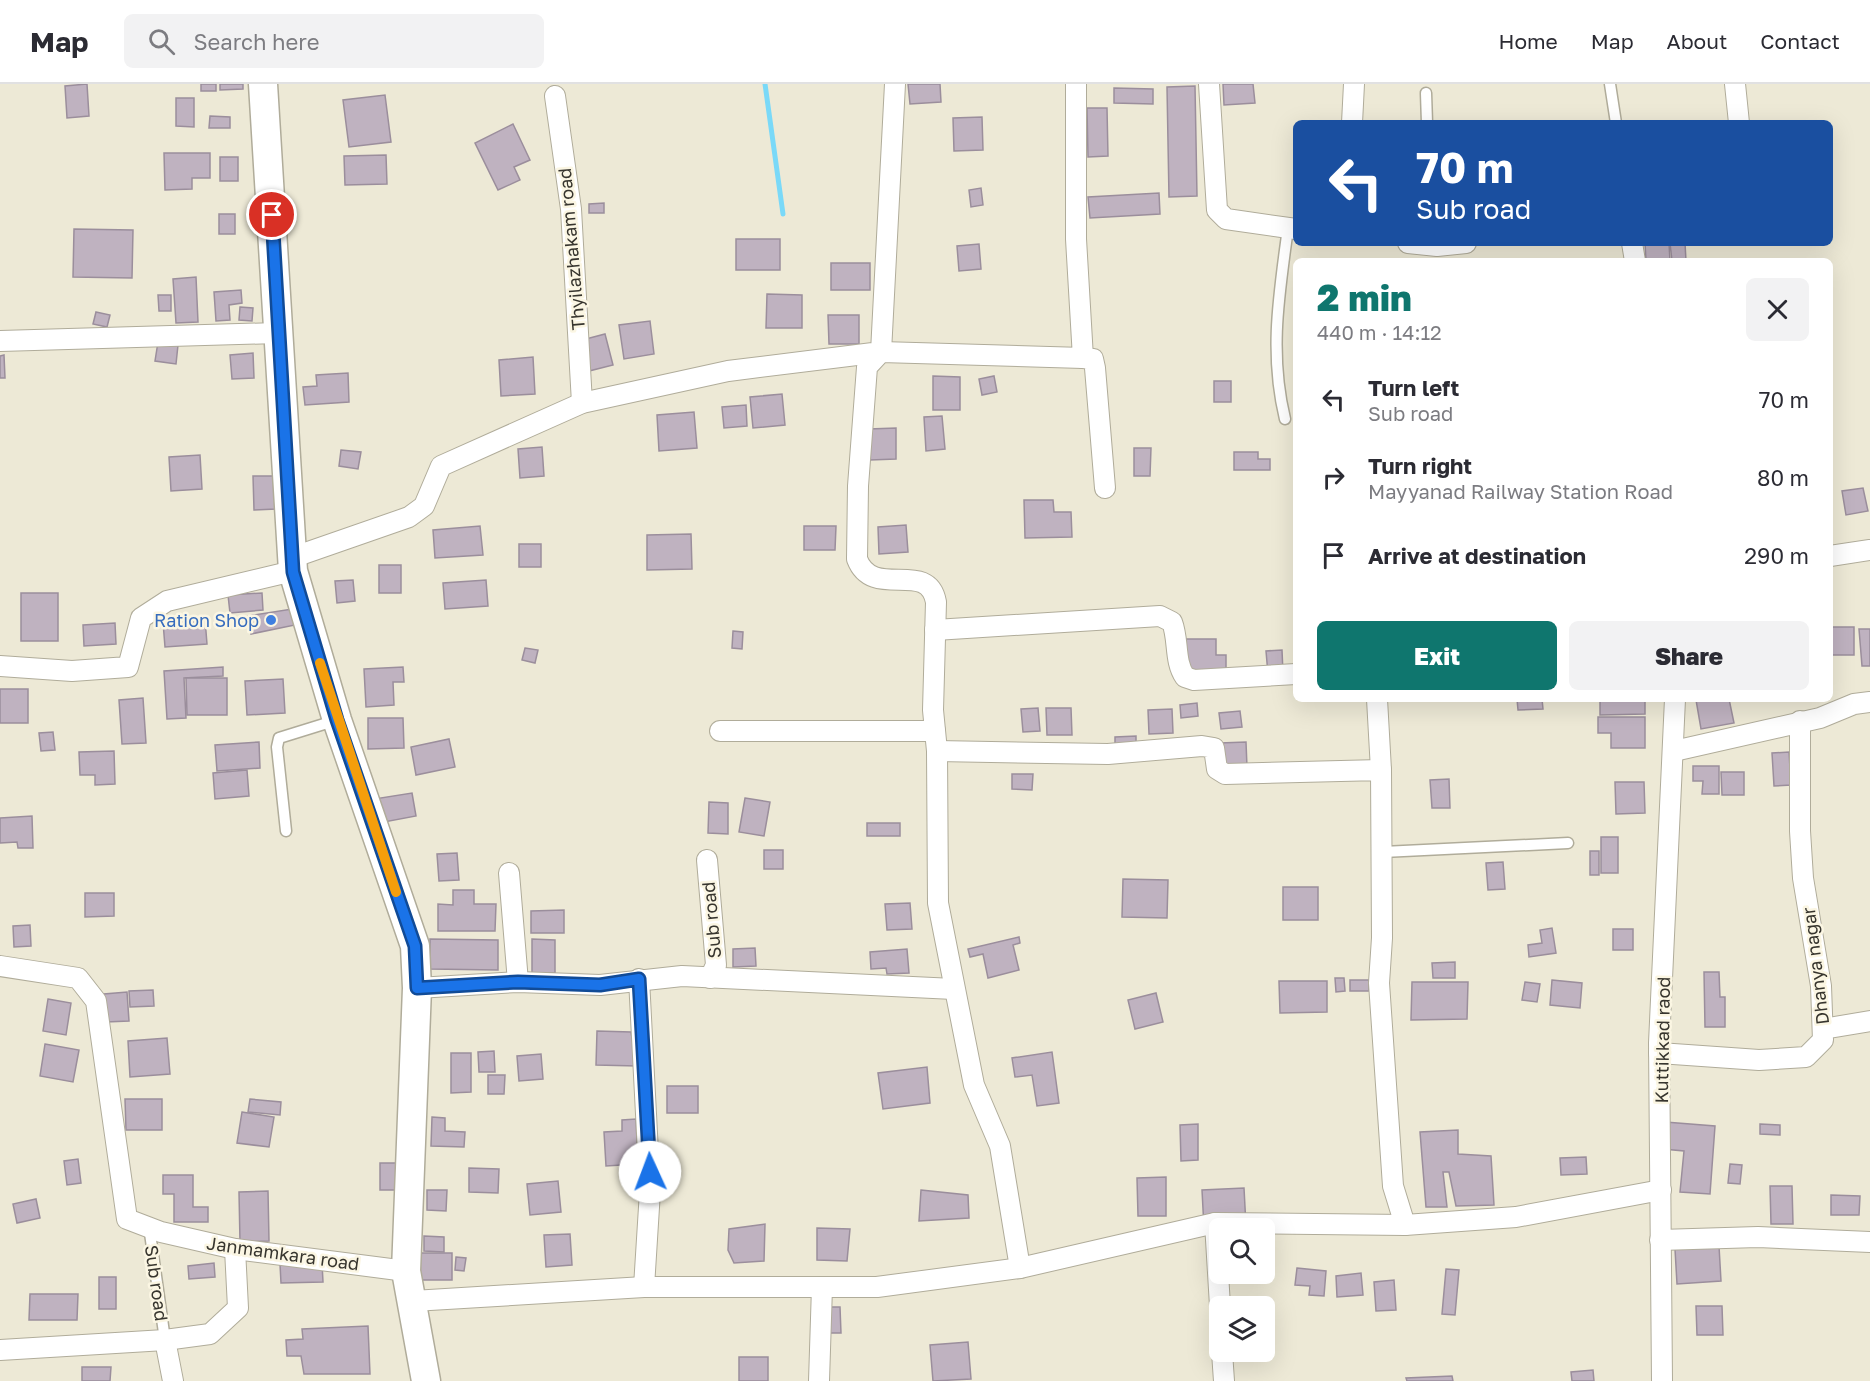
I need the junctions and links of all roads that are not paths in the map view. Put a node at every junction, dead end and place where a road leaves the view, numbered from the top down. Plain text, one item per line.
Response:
1 (263, 84) edge
2 (895, 84) edge
3 (1076, 84) edge
4 (1209, 84) edge
5 (1354, 84) edge
6 (1610, 84) edge
7 (1735, 84) edge
8 (1426, 93) dead end
9 (555, 96) dead end
10 (1352, 120) edge
11 (1427, 120) edge
12 (1616, 120) edge
13 (1738, 120) edge
14 (1292, 228) edge
15 (277, 333) junction
16 (0, 340) edge
17 (881, 352) junction
18 (1083, 358) junction
19 (582, 403) junction
20 (1285, 419) dead end
21 (1105, 488) dead end
22 (1870, 550) edge
23 (1833, 556) edge
24 (294, 564) junction
25 (935, 630) junction
26 (0, 666) edge
27 (1293, 674) edge
28 (1377, 702) edge
29 (1676, 702) edge
30 (1870, 702) edge
31 (337, 720) junction
32 (1800, 721) junction
33 (720, 731) dead end
34 (935, 731) junction
35 (937, 751) junction
36 (1674, 751) junction
37 (1381, 770) junction
38 (286, 831) dead end
39 (1568, 843) dead end
40 (1383, 852) junction
41 (706, 860) dead end
42 (509, 873) dead end
43 (0, 966) edge
44 (710, 978) junction
45 (639, 979) junction
46 (518, 982) junction
47 (417, 988) junction
48 (954, 989) junction
49 (1870, 1021) edge
50 (1823, 1029) junction
51 (1659, 1053) junction
52 (1661, 1190) junction
53 (1209, 1224) edge
54 (1275, 1224) edge
55 (1405, 1225) junction
56 (155, 1229) junction
57 (1660, 1240) junction
58 (1870, 1242) edge
59 (235, 1249) junction
60 (1020, 1268) junction
61 (406, 1271) junction
62 (644, 1287) junction
63 (822, 1287) junction
64 (413, 1301) junction
65 (165, 1340) junction
66 (0, 1350) edge
67 (1223, 1362) edge
68 (173, 1381) edge
69 (426, 1381) edge
70 (819, 1381) edge
71 (1224, 1381) edge
72 (1662, 1381) edge

1 - 15 main road
2 - 17 street
3 - 18 street
4 - 14 street
5 - 10 street
6 - 12 lane
7 - 13 street
8 - 11 lane
9 - 19 street, Thyilazhakam road
14 - 20 lane
15 - 16 street
15 - 24 main road
17 - 18 street
17 - 19 street
17 - 25 street
18 - 21 street
19 - 24 street
22 - 23 street
24 - 26 street
24 - 31 main road
25 - 27 street
25 - 34 street
28 - 37 street
29 - 36 street, Kuttikkad raod
30 - 32 street
31 - 38 lane
31 - 47 main road
32 - 36 street
32 - 50 street, Dhanya nagar
33 - 34 street
34 - 35 street
35 - 37 street
35 - 48 street
36 - 51 street, Kuttikkad raod
37 - 40 street
39 - 40 lane
40 - 55 street
41 - 44 street, Sub road
42 - 46 street
43 - 56 street, Janmamkara road
44 - 45 street
44 - 48 street
45 - 46 street
45 - 62 street
46 - 47 street
47 - 61 main road
48 - 60 street
49 - 50 street
50 - 51 street, Dhanya nagar
51 - 52 street, Kuttikkad raod
52 - 55 street
52 - 57 street, Kuttikkad raod
53 - 60 street
54 - 55 street
56 - 59 street, Janmamkara road
56 - 65 lane, Sub road
57 - 58 street
57 - 72 street, Kuttikkad raod
59 - 61 street, Janmamkara road
59 - 65 street
60 - 63 street
61 - 64 main road
62 - 63 street
62 - 64 street
63 - 70 street
64 - 69 main road
65 - 66 street
65 - 68 street
67 - 71 street

